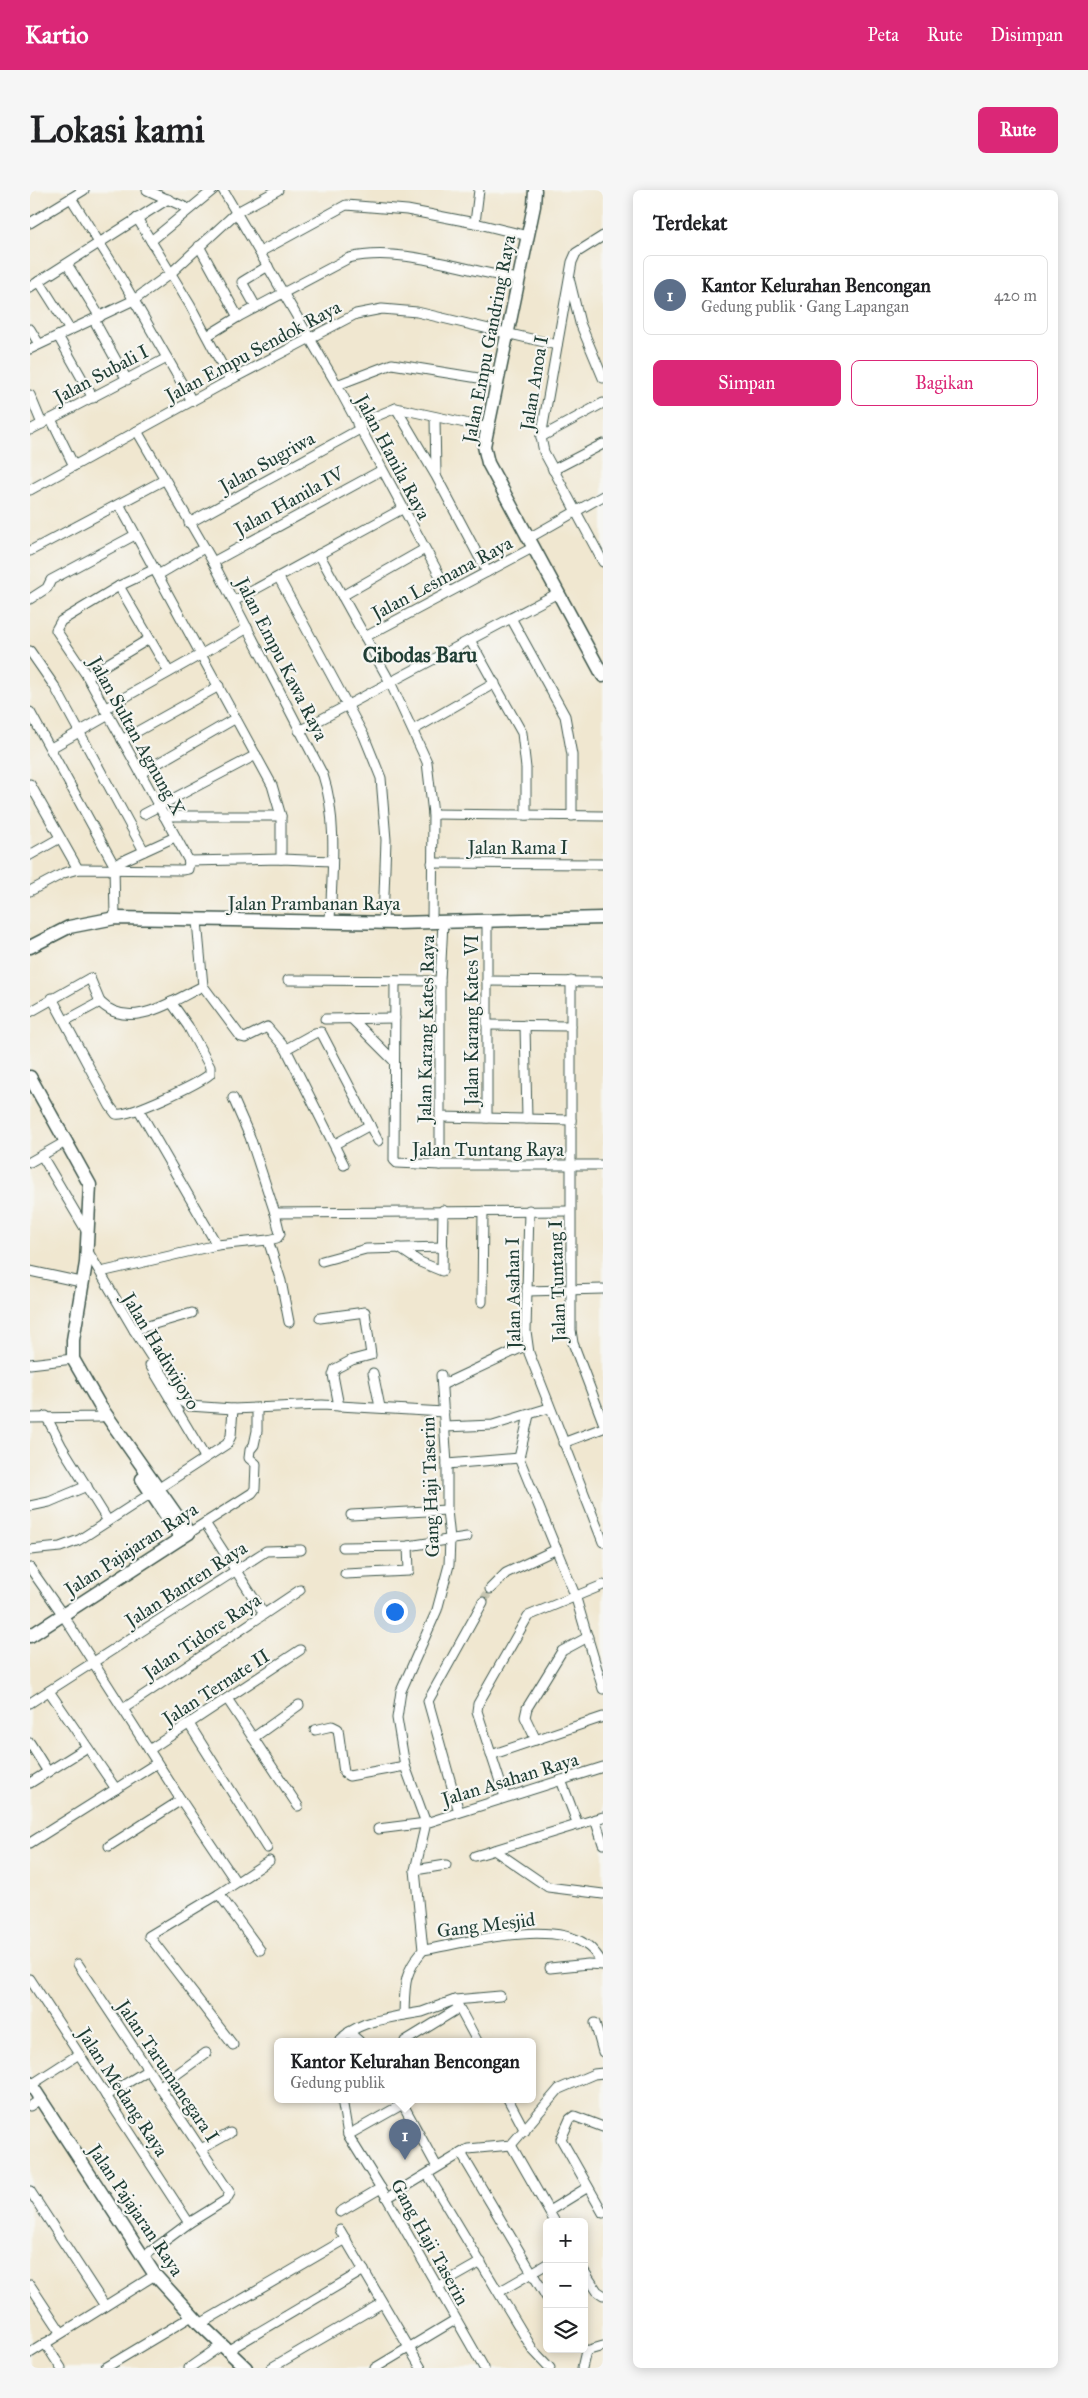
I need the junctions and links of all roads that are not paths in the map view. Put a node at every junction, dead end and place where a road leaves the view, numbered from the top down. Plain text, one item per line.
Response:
1 (84, 190) edge
2 (147, 190) edge
3 (214, 190) edge
4 (223, 190) edge
5 (278, 190) edge
6 (479, 190) edge
7 (535, 190) edge
8 (71, 198) junction
9 (168, 199) junction
10 (189, 209) junction
11 (237, 212) junction
12 (138, 218) junction
13 (30, 223) edge
14 (475, 223) junction
15 (528, 236) junction
16 (603, 236) edge
17 (99, 241) junction
18 (151, 241) junction
19 (199, 246) junction
20 (260, 252) junction
21 (67, 264) junction
22 (268, 266) junction
23 (171, 273) junction
24 (519, 278) junction
25 (569, 280) junction
26 (39, 281) junction
27 (30, 287) edge
28 (282, 293) junction
29 (134, 300) junction
30 (256, 307) junction
31 (238, 316) junction
32 (97, 318) junction
33 (30, 329) edge
34 (70, 330) junction
35 (507, 332) junction
36 (58, 336) junction
37 (207, 336) junction
38 (309, 338) junction
39 (40, 344) junction
40 (557, 345) junction
41 (30, 349) edge
42 (167, 358) junction
43 (603, 378) edge
44 (127, 380) junction
45 (230, 380) junction
46 (497, 381) junction
47 (337, 385) junction
48 (30, 396) edge
49 (94, 398) junction
50 (192, 401) junction
51 (603, 404) edge
52 (396, 408) junction
53 (435, 418) junction
54 (50, 419) junction
55 (42, 424) junction
56 (358, 426) junction
57 (488, 428) junction
58 (30, 430) edge
59 (137, 431) junction
60 (541, 437) junction
61 (603, 444) edge
62 (74, 466) junction
63 (382, 470) junction
64 (553, 470) junction
65 (436, 476) junction
66 (164, 480) junction
67 (30, 490) edge
68 (603, 496) edge
69 (119, 504) junction
70 (402, 509) junction
71 (575, 512) junction
72 (189, 523) junction
73 (135, 535) junction
74 (531, 543) junction
75 (204, 548) junction
76 (600, 548) edge
77 (424, 550) junction
78 (30, 551) edge
79 (319, 554) junction
80 (213, 562) junction
81 (603, 562) edge
82 (156, 572) junction
83 (487, 572) junction
84 (279, 578) junction
85 (119, 586) junction
86 (448, 592) junction
87 (558, 593) junction
88 (342, 596) junction
89 (30, 599) edge
90 (234, 601) junction
91 (510, 618) junction
92 (248, 628) junction
93 (365, 637) junction
94 (149, 639) junction
95 (470, 640) junction
96 (30, 651) edge
97 (202, 654) junction
98 (168, 672) junction
99 (87, 676) junction
100 (603, 676) edge
101 (390, 682) junction
102 (495, 683) junction
103 (219, 686) junction
104 (348, 706) junction
105 (30, 712) edge
106 (106, 712) junction
107 (236, 718) junction
108 (413, 730) junction
109 (299, 731) junction
110 (79, 732) junction
111 (122, 740) junction
112 (51, 748) junction
113 (256, 755) junction
114 (141, 773) junction
115 (30, 784) edge
116 (160, 808) junction
117 (144, 814) dead end
118 (434, 814) junction
119 (526, 815) junction
120 (164, 816) junction
121 (282, 816) junction
122 (572, 816) junction
123 (603, 816) edge
124 (175, 837) junction
125 (60, 838) junction
126 (144, 851) junction
127 (30, 855) edge
128 (281, 859) junction
129 (189, 861) junction
130 (332, 861) junction
131 (432, 863) junction
132 (603, 864) edge
133 (115, 868) junction
134 (78, 869) junction
135 (30, 891) edge
136 (115, 918) junction
137 (603, 918) edge
138 (197, 921) junction
139 (330, 921) junction
140 (487, 921) junction
141 (383, 922) junction
142 (438, 922) junction
143 (30, 947) edge
144 (288, 980) dead end
145 (394, 981) junction
146 (440, 981) junction
147 (486, 981) junction
148 (571, 982) junction
149 (603, 982) edge
150 (203, 986) junction
151 (52, 998) junction
152 (100, 1002) junction
153 (171, 1002) junction
154 (30, 1012) edge
155 (351, 1018) junction
156 (395, 1018) junction
157 (325, 1019) dead end
158 (64, 1020) junction
159 (487, 1024) junction
160 (525, 1025) junction
161 (570, 1026) junction
162 (286, 1049) junction
163 (394, 1061) junction
164 (30, 1077) edge
165 (233, 1098) dead end
166 (139, 1110) junction
167 (441, 1117) junction
168 (487, 1118) junction
169 (527, 1118) junction
170 (572, 1120) junction
171 (370, 1125) junction
172 (67, 1141) junction
173 (378, 1141) dead end
174 (335, 1144) junction
175 (42, 1156) junction
176 (30, 1162) edge
177 (344, 1165) dead end
178 (440, 1165) junction
179 (570, 1165) junction
180 (603, 1165) edge
181 (443, 1210) junction
182 (483, 1210) junction
183 (529, 1210) junction
184 (570, 1211) junction
185 (275, 1213) junction
186 (88, 1235) junction
187 (268, 1240) junction
188 (218, 1245) junction
189 (443, 1247) junction
190 (400, 1248) junction
191 (87, 1257) junction
192 (322, 1260) dead end
193 (30, 1270) edge
194 (101, 1272) junction
195 (81, 1282) junction
196 (603, 1289) edge
197 (527, 1291) junction
198 (571, 1291) junction
199 (482, 1302) dead end
200 (192, 1313) dead end
201 (320, 1318) dead end
202 (289, 1322) dead end
203 (134, 1330) junction
204 (527, 1345) junction
205 (73, 1359) junction
206 (30, 1364) edge
207 (372, 1373) dead end
208 (441, 1375) dead end
209 (442, 1385) junction
210 (339, 1406) junction
211 (380, 1407) junction
212 (549, 1408) junction
213 (257, 1409) junction
214 (233, 1410) junction
215 (103, 1412) junction
216 (444, 1412) junction
217 (46, 1416) junction
218 (529, 1416) junction
219 (30, 1418) edge
220 (603, 1422) edge
221 (445, 1427) junction
222 (603, 1428) edge
223 (563, 1443) junction
224 (205, 1457) junction
225 (519, 1458) junction
226 (447, 1464) junction
227 (87, 1486) junction
228 (155, 1491) junction
229 (30, 1506) edge
230 (447, 1510) junction
231 (351, 1515) dead end
232 (108, 1521) junction
233 (205, 1523) junction
234 (185, 1535) junction
235 (467, 1537) dead end
236 (450, 1539) junction
237 (603, 1542) edge
238 (408, 1546) junction
239 (343, 1547) dead end
240 (557, 1548) junction
241 (30, 1550) edge
242 (301, 1550) dead end
243 (30, 1568) edge
244 (236, 1571) junction
245 (345, 1574) dead end
246 (603, 1585) edge
247 (490, 1589) tunnel mouth
248 (300, 1590) dead end
249 (575, 1595) junction
250 (483, 1602) tunnel mouth
251 (264, 1614) junction
252 (63, 1615) junction
253 (30, 1636) edge
254 (588, 1637) junction
255 (300, 1650) dead end
256 (94, 1663) junction
257 (603, 1688) edge
258 (49, 1692) junction
259 (228, 1700) junction
260 (30, 1703) edge
261 (299, 1705) dead end
262 (123, 1709) junction
263 (603, 1717) edge
264 (189, 1724) junction
265 (315, 1730) dead end
266 (253, 1738) junction
267 (536, 1740) junction
268 (30, 1743) edge
269 (86, 1748) junction
270 (149, 1750) junction
271 (491, 1755) junction
272 (157, 1764) junction
273 (405, 1766) junction
274 (603, 1767) edge
275 (48, 1772) junction
276 (561, 1780) junction
277 (30, 1783) edge
278 (116, 1789) junction
279 (505, 1797) junction
280 (180, 1800) junction
281 (298, 1806) dead end
282 (459, 1812) junction
283 (599, 1818) edge
284 (426, 1823) junction
285 (578, 1825) junction
286 (378, 1829) dead end
287 (30, 1843) edge
288 (603, 1844) edge
289 (109, 1846) dead end
290 (267, 1848) dead end
291 (494, 1850) junction
292 (475, 1856) dead end
293 (269, 1861) dead end
294 (446, 1865) dead end
295 (415, 1870) junction
296 (236, 1882) junction
297 (219, 1894) junction
298 (603, 1894) edge
299 (260, 1950) dead end
300 (423, 1950) junction
301 (78, 1964) dead end
302 (603, 1964) edge
303 (550, 1968) dead end
304 (30, 1979) edge
305 (500, 1996) dead end
306 (457, 2004) junction
307 (404, 2014) junction
308 (595, 2023) dead end
309 (349, 2032) junction
310 (343, 2038) edge
311 (356, 2038) edge
312 (409, 2038) edge
313 (475, 2038) edge
314 (233, 2045) dead end
315 (603, 2052) edge
316 (206, 2053) dead end
317 (79, 2054) junction
318 (148, 2070) junction
319 (603, 2073) edge
320 (31, 2084) edge
321 (160, 2087) junction
322 (106, 2096) junction
323 (35, 2102) edge
324 (343, 2103) edge
325 (399, 2103) edge
326 (402, 2103) edge
327 (510, 2103) edge
328 (603, 2127) edge
329 (525, 2131) junction
330 (230, 2132) dead end
331 (348, 2135) junction
332 (511, 2145) junction
333 (201, 2149) junction
334 (461, 2153) junction
335 (437, 2167) junction
336 (428, 2175) dead end
337 (588, 2187) junction
338 (381, 2188) junction
339 (30, 2192) edge
340 (387, 2198) junction
341 (549, 2211) junction
342 (602, 2211) edge
343 (340, 2212) dead end
344 (553, 2218) edge
345 (188, 2223) junction
346 (340, 2230) dead end
347 (346, 2239) junction
348 (142, 2257) junction
349 (481, 2262) junction
350 (543, 2266) edge
351 (364, 2270) junction
352 (532, 2272) junction
353 (155, 2275) junction
354 (588, 2276) edge
355 (30, 2285) edge
356 (437, 2287) junction
357 (543, 2291) edge
358 (499, 2292) junction
359 (602, 2293) edge
360 (382, 2303) junction
361 (105, 2306) junction
362 (196, 2320) junction
363 (455, 2320) junction
364 (61, 2332) junction
365 (45, 2343) junction
366 (603, 2346) edge
367 (225, 2348) junction
368 (408, 2348) junction
369 (588, 2349) edge
370 (30, 2353) edge
371 (584, 2353) edge
372 (61, 2368) edge
373 (105, 2368) edge
374 (188, 2368) edge
375 (246, 2368) edge
376 (271, 2368) edge
377 (375, 2368) edge
378 (420, 2368) edge
379 (484, 2368) edge
380 (550, 2368) edge
381 (582, 2368) edge

1 - 8 street
2 - 9 street
3 - 10 street
4 - 11 street, Jalan Hanila Raya
5 - 11 street
6 - 14 street
7 - 15 street, Jalan Empu Gandring Raya
8 - 13 street
8 - 17 street
9 - 10 street
9 - 12 street
10 - 18 street
11 - 19 street
11 - 20 street, Jalan Hanila Raya
12 - 17 street
12 - 18 street
14 - 15 street
14 - 20 street
15 - 24 street, Jalan Empu Gandring Raya
16 - 25 street, Jalan Anoa I
17 - 21 street
17 - 29 street
18 - 23 street
19 - 23 street
19 - 31 street
20 - 22 street, Jalan Hanila Raya
21 - 26 street
21 - 32 street
22 - 28 street, Jalan Hanila Raya
22 - 30 street
23 - 29 street
23 - 37 street
24 - 28 street
24 - 35 street, Jalan Empu Gandring Raya
25 - 40 street, Jalan Anoa I
25 - 43 street
26 - 27 street
26 - 34 street
28 - 30 street
28 - 38 street, Jalan Hanila Raya
29 - 32 street
29 - 42 street
30 - 31 street
31 - 37 street
32 - 34 street
32 - 44 street
33 - 39 street
34 - 36 street
35 - 38 street, Jalan Empu Sendok Raya
35 - 40 street, Jalan Empu Sendok Raya
35 - 46 street, Jalan Empu Gandring Raya
36 - 39 street
36 - 49 street
37 - 45 street
38 - 45 street, Jalan Empu Sendok Raya
38 - 47 street, Jalan Hanila Raya
39 - 41 street
40 - 60 street, Jalan Anoa I
42 - 44 street, Jalan Subali I
42 - 50 street
44 - 49 street, Jalan Subali I
45 - 50 street, Jalan Empu Sendok Raya
46 - 47 street
46 - 57 street, Jalan Empu Gandring Raya
47 - 56 street, Jalan Hanila Raya
48 - 55 street
49 - 54 street, Jalan Subali I
50 - 59 street, Jalan Empu Sendok Raya
51 - 60 street
52 - 53 street
52 - 56 street, Jalan Sugriwa
52 - 65 street
53 - 57 street
53 - 65 street
54 - 55 street, Jalan Subali I
54 - 62 street
55 - 58 street, Jalan Subali I
56 - 63 street, Jalan Hanila Raya
56 - 72 street, Jalan Sugriwa
57 - 74 street, Jalan Empu Gandring Raya
59 - 62 street, Jalan Empu Sendok Raya
59 - 66 street, Jalan Empu Kawa Raya
60 - 64 street, Jalan Anoa I
61 - 64 street
62 - 67 street, Jalan Empu Sendok Raya
63 - 70 street, Jalan Hanila Raya
63 - 80 street, Jalan Hanila IV
64 - 71 street, Jalan Anoa I
65 - 83 street
66 - 69 street
66 - 72 street, Jalan Empu Kawa Raya
68 - 71 street, Jalan Lesmana Raya
69 - 73 street
69 - 78 street
70 - 77 street, Jalan Hanila Raya
70 - 79 street
71 - 74 street, Jalan Lesmana Raya
71 - 76 street, Jalan Anoa I
72 - 75 street, Jalan Empu Kawa Raya
73 - 82 street
73 - 89 street
74 - 83 street, Jalan Lesmana Raya
74 - 87 street, Jalan Empu Gandring Raya
75 - 80 street, Jalan Empu Kawa Raya
75 - 82 street
76 - 81 street, Jalan Anoa I
77 - 86 street, Jalan Hanila Raya
77 - 88 street
79 - 84 street
79 - 88 street, Jalan Karang Kates Raya
80 - 90 street, Jalan Empu Kawa Raya
82 - 85 street
82 - 97 street
83 - 86 street, Jalan Lesmana Raya
84 - 90 street
84 - 104 street
85 - 94 street
85 - 99 street, Jalan Sultan Agnung X
86 - 93 street, Jalan Lesmana Raya
87 - 91 street
87 - 100 street, Jalan Empu Gandring Raya
88 - 93 street, Jalan Karang Kates Raya
90 - 92 street, Jalan Empu Kawa Raya
91 - 95 street
91 - 122 street
92 - 97 street
92 - 109 street, Jalan Empu Kawa Raya
93 - 101 street, Jalan Karang Kates Raya
94 - 98 street
94 - 99 street
95 - 101 street
95 - 102 street
96 - 110 street
97 - 98 street
97 - 103 street
98 - 106 street
99 - 106 street, Jalan Sultan Agnung X
101 - 104 street
101 - 108 street, Jalan Karang Kates Raya
102 - 108 street
102 - 119 street
103 - 107 street
103 - 111 street
104 - 109 street
104 - 141 street
105 - 112 street
106 - 110 street
106 - 111 street, Jalan Sultan Agnung X
107 - 113 street
107 - 114 street
108 - 118 street, Jalan Karang Kates Raya
109 - 130 street, Jalan Empu Kawa Raya
110 - 112 street
110 - 126 street
111 - 114 street, Jalan Sultan Agnung X
112 - 133 street
113 - 116 street
113 - 121 street
114 - 116 street, Jalan Sultan Agnung X
115 - 125 street
116 - 117 street
116 - 120 street, Jalan Sultan Agnung X
118 - 119 street
118 - 131 street, Jalan Karang Kates Raya
119 - 122 street
120 - 121 street
120 - 124 street, Jalan Sultan Agnung X
121 - 128 street
122 - 123 street
124 - 126 street
124 - 129 street, Jalan Sultan Agnung X
125 - 127 street
125 - 134 street
126 - 133 street
128 - 129 street
128 - 130 street
129 - 133 street
130 - 139 street, Jalan Empu Kawa Raya
131 - 132 street, Jalan Rama I
131 - 142 street, Jalan Karang Kates Raya
133 - 134 street
133 - 136 street
134 - 135 street
136 - 138 street, Jalan Prambanan Raya
136 - 143 street, Jalan Prambanan Raya
137 - 140 street, Jalan Prambanan Raya
138 - 139 street, Jalan Prambanan Raya
138 - 150 street
139 - 141 street, Jalan Prambanan Raya
140 - 142 street, Jalan Prambanan Raya
140 - 147 street, Jalan Karang Kates VI
141 - 142 street, Jalan Prambanan Raya
142 - 146 street, Jalan Karang Kates Raya
144 - 145 street
145 - 146 street
145 - 156 street
146 - 167 street, Jalan Karang Kates Raya
147 - 148 street
147 - 159 street, Jalan Karang Kates VI
148 - 149 street
148 - 161 street, Jalan Tuntang I
150 - 153 street
150 - 162 street
151 - 152 street
151 - 154 street
151 - 158 street
152 - 153 street
152 - 158 street
153 - 166 street
155 - 156 street
155 - 157 street
155 - 163 street
156 - 163 street
158 - 166 street
159 - 160 street
159 - 168 street, Jalan Karang Kates VI
160 - 161 street
160 - 169 street
161 - 170 street, Jalan Tuntang I
162 - 171 street
162 - 174 street
163 - 178 street, Jalan Tuntang Raya
164 - 172 street
165 - 185 street
166 - 188 street
167 - 168 street
167 - 178 street, Jalan Karang Kates Raya
168 - 169 street
169 - 170 street
170 - 179 street, Jalan Tuntang I
171 - 173 street
171 - 174 street
172 - 175 street
172 - 186 street
174 - 177 street
175 - 176 street
175 - 186 street
178 - 179 street, Jalan Tuntang Raya
179 - 180 street, Jalan Tuntang Raya
179 - 184 street, Jalan Tuntang I
181 - 182 street
181 - 185 street
181 - 189 street
182 - 183 street
182 - 199 street
183 - 184 street
183 - 197 street, Jalan Asahan I
184 - 198 street, Jalan Tuntang I
185 - 187 street
186 - 191 street
187 - 188 street
187 - 202 street
188 - 194 street
189 - 190 street
189 - 190 street
190 - 192 street
191 - 194 street
191 - 195 street
191 - 224 street, Jalan Hadiwijoyo
193 - 195 street
194 - 203 street
195 - 205 street
196 - 198 street
197 - 198 street
197 - 204 street, Jalan Asahan I
198 - 220 street, Jalan Tuntang I
200 - 203 street
201 - 210 street
203 - 214 street
204 - 209 street
204 - 212 street, Jalan Asahan I
205 - 206 street
205 - 215 street
207 - 211 street
208 - 209 street, Gang Haji Taserin
209 - 216 street, Gang Haji Taserin
210 - 211 street
210 - 213 street
211 - 216 street
212 - 218 street
212 - 223 street, Jalan Asahan I
213 - 214 street
213 - 233 street, Jalan Pajajaran Raya
214 - 224 street
215 - 217 street
215 - 228 street
216 - 221 street, Gang Haji Taserin
217 - 219 street
217 - 227 street
218 - 221 street
218 - 225 street
221 - 226 street, Gang Haji Taserin
222 - 223 street
223 - 237 street, Jalan Asahan I
224 - 228 street
225 - 226 street
225 - 240 street
226 - 230 street, Gang Haji Taserin
227 - 229 street
227 - 232 street
228 - 232 street
228 - 234 street
230 - 231 street
230 - 236 street, Gang Haji Taserin
232 - 241 street
233 - 234 street, Jalan Pajajaran Raya
233 - 244 street
234 - 252 street, Jalan Pajajaran Raya
235 - 236 street
236 - 238 street
236 - 273 street, Gang Haji Taserin
238 - 239 street
238 - 245 street
240 - 247 street
240 - 249 street
242 - 244 street, Jalan Banten Raya
243 - 252 street
244 - 251 street
244 - 256 street, Jalan Banten Raya
246 - 249 street
248 - 251 street, Jalan Tidore Raya
249 - 254 street
249 - 271 street
250 - 282 street
251 - 262 street, Jalan Tidore Raya
252 - 253 street, Jalan Pajajaran Raya
252 - 256 street
254 - 257 street
254 - 267 street
255 - 259 street, Jalan Ternate II
256 - 258 street, Jalan Banten Raya
256 - 262 street
258 - 260 street, Jalan Banten Raya
258 - 269 street
259 - 264 street, Jalan Ternate II
259 - 266 street
261 - 266 street
262 - 270 street
263 - 267 street
264 - 270 street, Jalan Ternate II
264 - 290 street
265 - 273 street
266 - 281 street
267 - 271 street
268 - 275 street
269 - 275 street
269 - 278 street
270 - 272 street
271 - 279 street
272 - 278 street
272 - 280 street
273 - 284 street, Gang Haji Taserin
274 - 276 street, Jalan Asahan Raya
275 - 277 street
276 - 279 street, Jalan Asahan Raya
276 - 285 street
278 - 287 street
279 - 282 street, Jalan Asahan Raya
280 - 289 street
280 - 296 street
282 - 284 street, Jalan Asahan Raya
283 - 285 street
283 - 288 street
284 - 286 street, Jalan Asahan Raya
284 - 295 street
285 - 291 street
291 - 292 street
291 - 298 street
293 - 296 street
294 - 295 street
295 - 300 street
296 - 297 street
297 - 299 street
297 - 314 street
300 - 302 street, Gang Mesjid
300 - 307 street
301 - 318 street, Jalan Tarumanegara I
302 - 303 street
304 - 317 street, Jalan Medang Raya
305 - 306 street
306 - 307 street
306 - 312 street
306 - 313 street
307 - 309 street
308 - 315 street
309 - 310 street
309 - 311 street
316 - 321 street
317 - 320 street
317 - 322 street, Jalan Medang Raya
318 - 321 street, Jalan Tarumanegara I
318 - 322 street
319 - 329 street
320 - 323 street, Jalan Pajajaran Raya
321 - 333 street, Jalan Tarumanegara I
322 - 345 street, Jalan Medang Raya
323 - 348 street, Jalan Pajajaran Raya
324 - 331 street, Gang Haji Taserin
325 - 331 street
326 - 335 street
327 - 329 street
328 - 337 street
329 - 332 street
330 - 333 street
331 - 338 street, Gang Haji Taserin
332 - 334 street
332 - 341 street
333 - 345 street, Jalan Tarumanegara I
334 - 335 street
334 - 352 street
335 - 340 street
336 - 349 street
337 - 341 street
337 - 342 street
338 - 340 street, Gang Haji Taserin
338 - 343 street
339 - 361 street
340 - 356 street, Gang Haji Taserin
341 - 344 street
345 - 348 street
346 - 347 street
347 - 351 street
347 - 362 street
348 - 353 street, Jalan Pajajaran Raya
349 - 356 street
349 - 358 street
350 - 352 street
351 - 360 street
351 - 367 street
352 - 357 street
352 - 358 street
353 - 361 street
353 - 362 street, Jalan Pajajaran Raya
354 - 359 street
355 - 364 street
356 - 363 street, Gang Haji Taserin
358 - 380 street
360 - 368 street
360 - 376 street
361 - 364 street
362 - 367 street, Jalan Pajajaran Raya
362 - 373 street
363 - 368 street
363 - 379 street, Gang Haji Taserin
364 - 365 street
365 - 370 street
365 - 372 street
366 - 369 street
367 - 374 street
367 - 375 street, Jalan Pajajaran Raya
368 - 377 street
368 - 378 street
371 - 381 street

